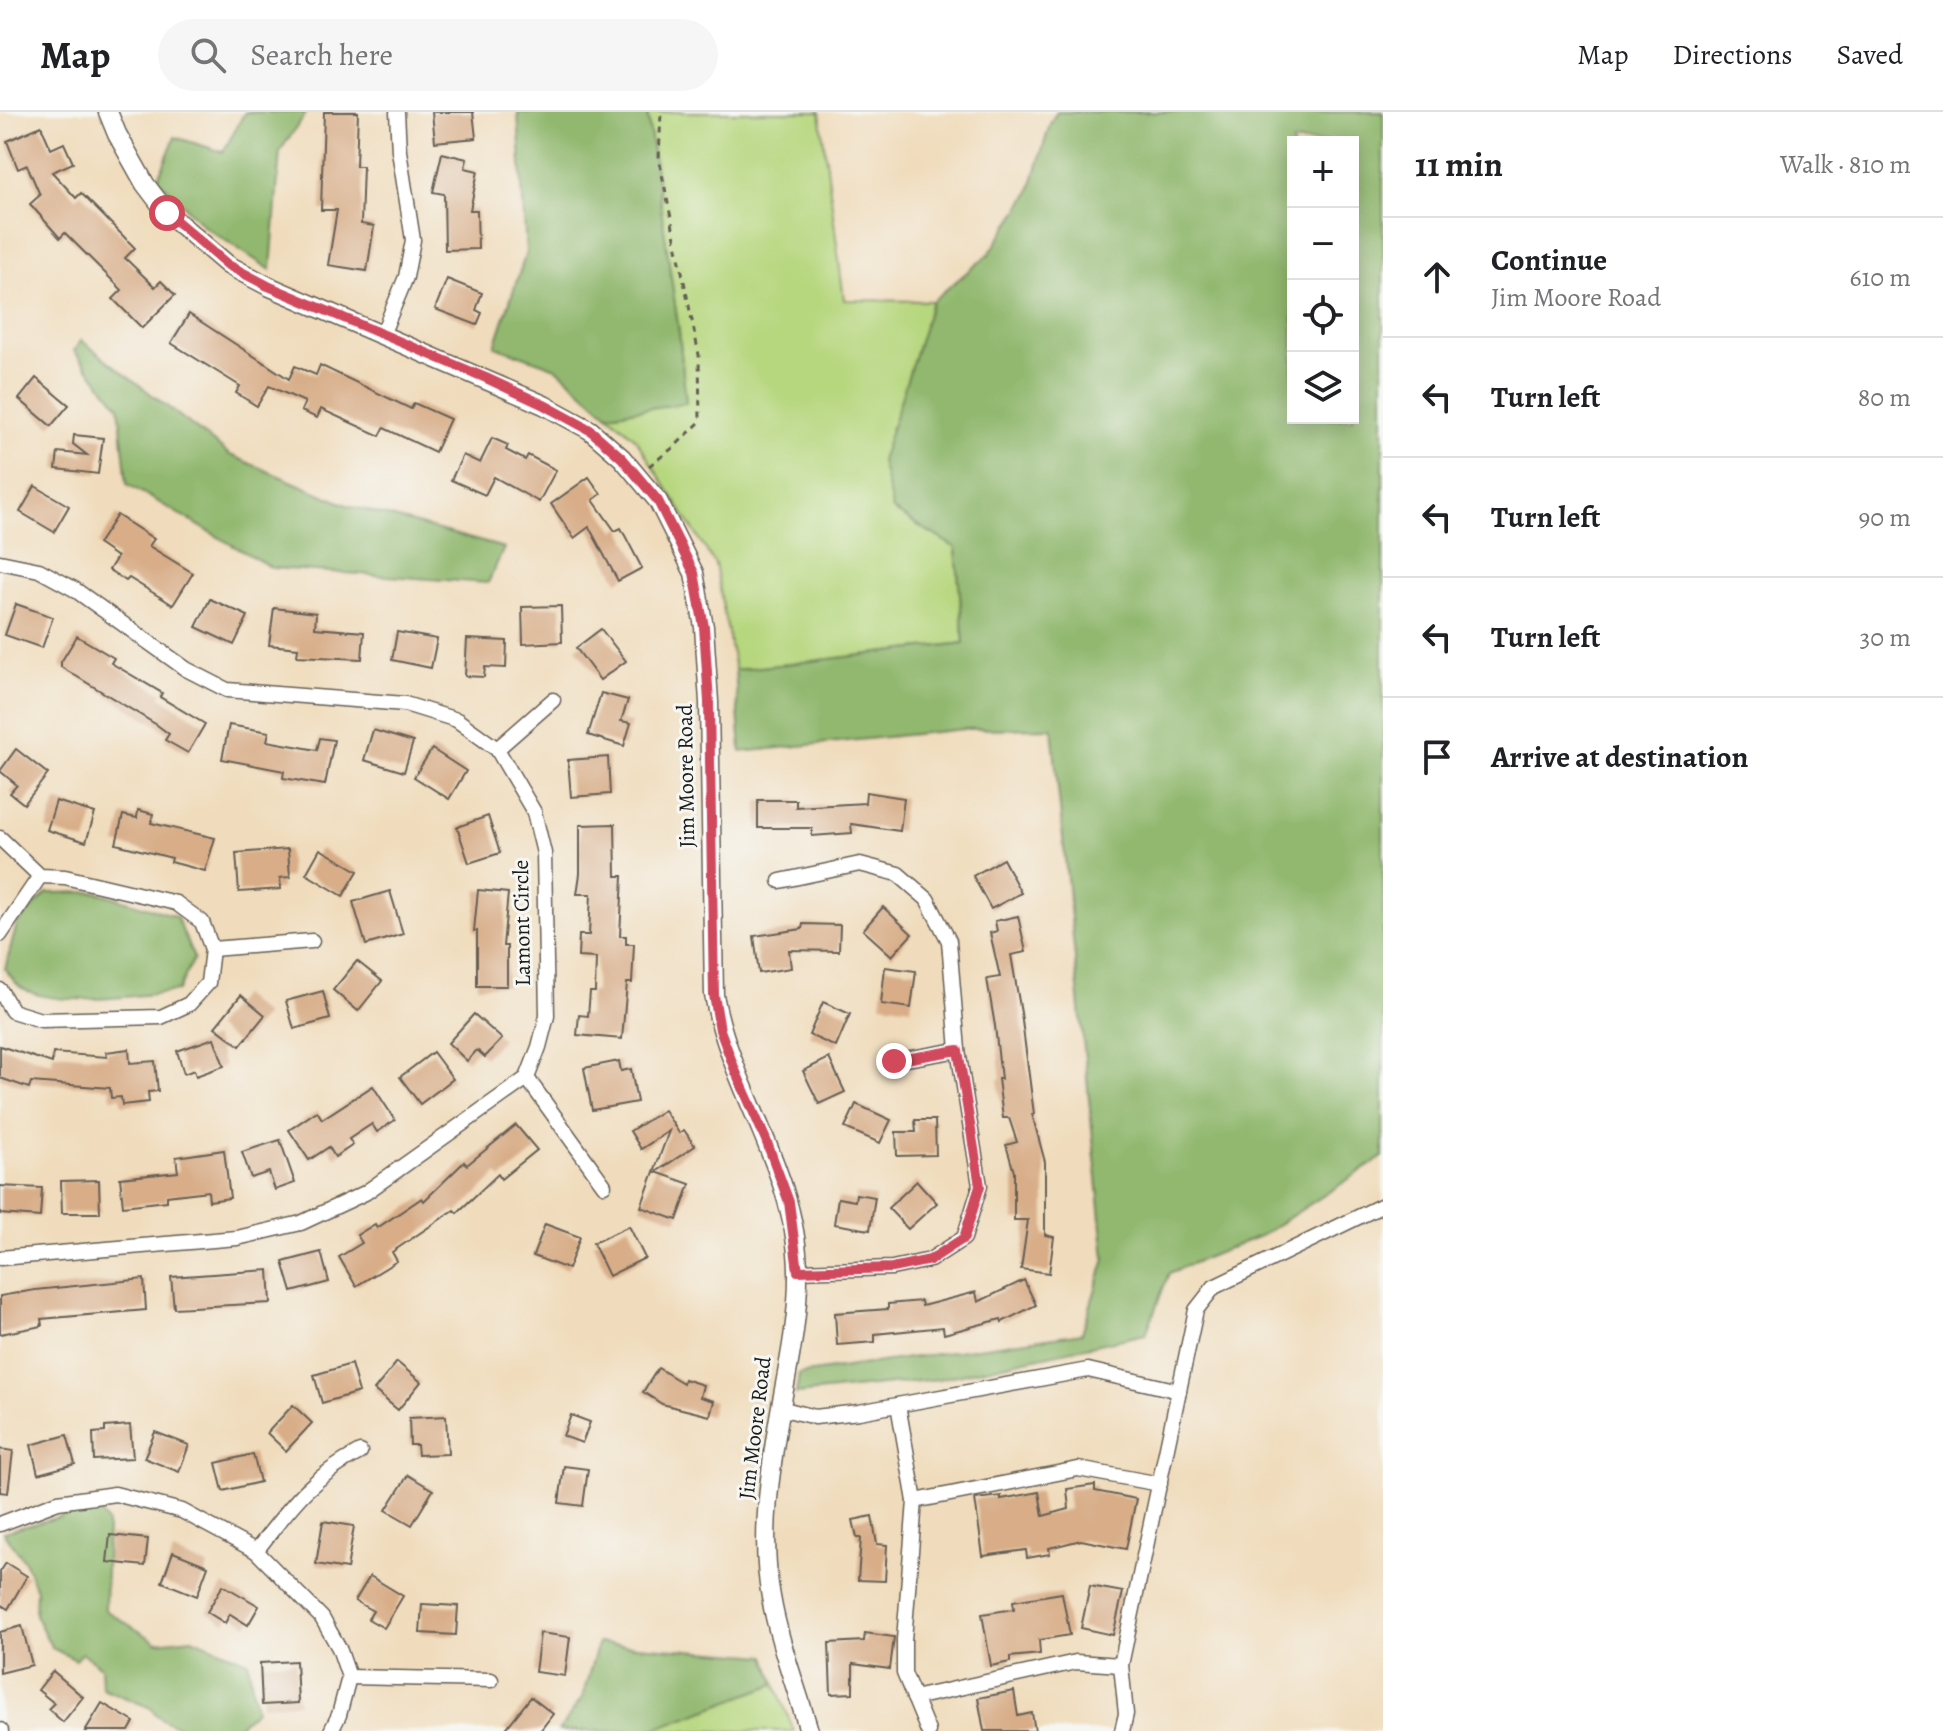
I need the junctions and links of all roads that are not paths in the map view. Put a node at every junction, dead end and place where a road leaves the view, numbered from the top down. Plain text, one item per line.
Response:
1 (108, 112) edge
2 (397, 112) edge
3 (382, 335) junction
4 (0, 562) edge
5 (553, 700) dead end
6 (497, 749) junction
7 (0, 838) edge
8 (40, 876) junction
9 (780, 881) dead end
10 (0, 935) edge
11 (312, 941) dead end
12 (212, 949) junction
13 (0, 990) edge
14 (958, 1050) junction
15 (894, 1061) dead end
16 (527, 1078) junction
17 (604, 1185) dead end
18 (1383, 1205) edge
19 (0, 1258) edge
20 (798, 1271) junction
21 (1179, 1391) junction
22 (898, 1405) junction
23 (780, 1408) junction
24 (360, 1452) dead end
25 (1160, 1484) junction
26 (915, 1501) junction
27 (0, 1524) edge
28 (256, 1551) junction
29 (1121, 1665) junction
30 (349, 1677) junction
31 (491, 1680) dead end
32 (914, 1698) junction
33 (331, 1731) edge
34 (809, 1731) edge
35 (928, 1731) edge
36 (1122, 1731) edge

1 - 3 street, Jim Moore Road
2 - 3 street
3 - 20 street, Jim Moore Road
4 - 6 street, Lamont Circle
5 - 6 street
6 - 16 street, Lamont Circle
7 - 8 street
8 - 10 street
8 - 12 street
9 - 14 street
11 - 12 street
12 - 13 street
14 - 15 street
14 - 20 street
16 - 17 street
16 - 19 street
18 - 21 street
20 - 23 street, Jim Moore Road
21 - 22 street
21 - 25 street
22 - 23 street
22 - 26 street
23 - 34 street, Jim Moore Road
24 - 28 street
25 - 26 street
25 - 29 street
26 - 32 street
27 - 28 street
28 - 30 street
29 - 32 street
29 - 36 street
30 - 31 street
30 - 33 street
32 - 35 street

